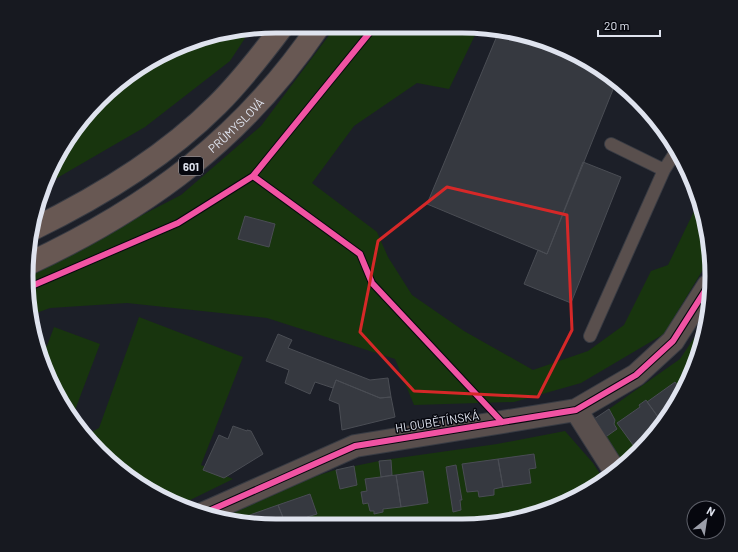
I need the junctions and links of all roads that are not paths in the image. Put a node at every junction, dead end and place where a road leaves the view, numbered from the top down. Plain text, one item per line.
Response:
1 (277, 33) edge
2 (314, 33) edge
3 (611, 144) dead end
4 (673, 156) edge
5 (664, 170) junction
6 (39, 226) edge
7 (34, 261) edge
8 (704, 292) edge
9 (590, 336) dead end
10 (576, 410) junction
11 (612, 467) edge
12 (211, 510) edge

1 - 6 main road, 601
2 - 7 main road, PRŮMYSLOVÁ / 601
3 - 5 lane
4 - 5 lane
5 - 9 lane
8 - 10 street, HLOUBĚTÍNSKÁ
10 - 11 street
10 - 12 street, HLOUBĚTÍNSKÁ

